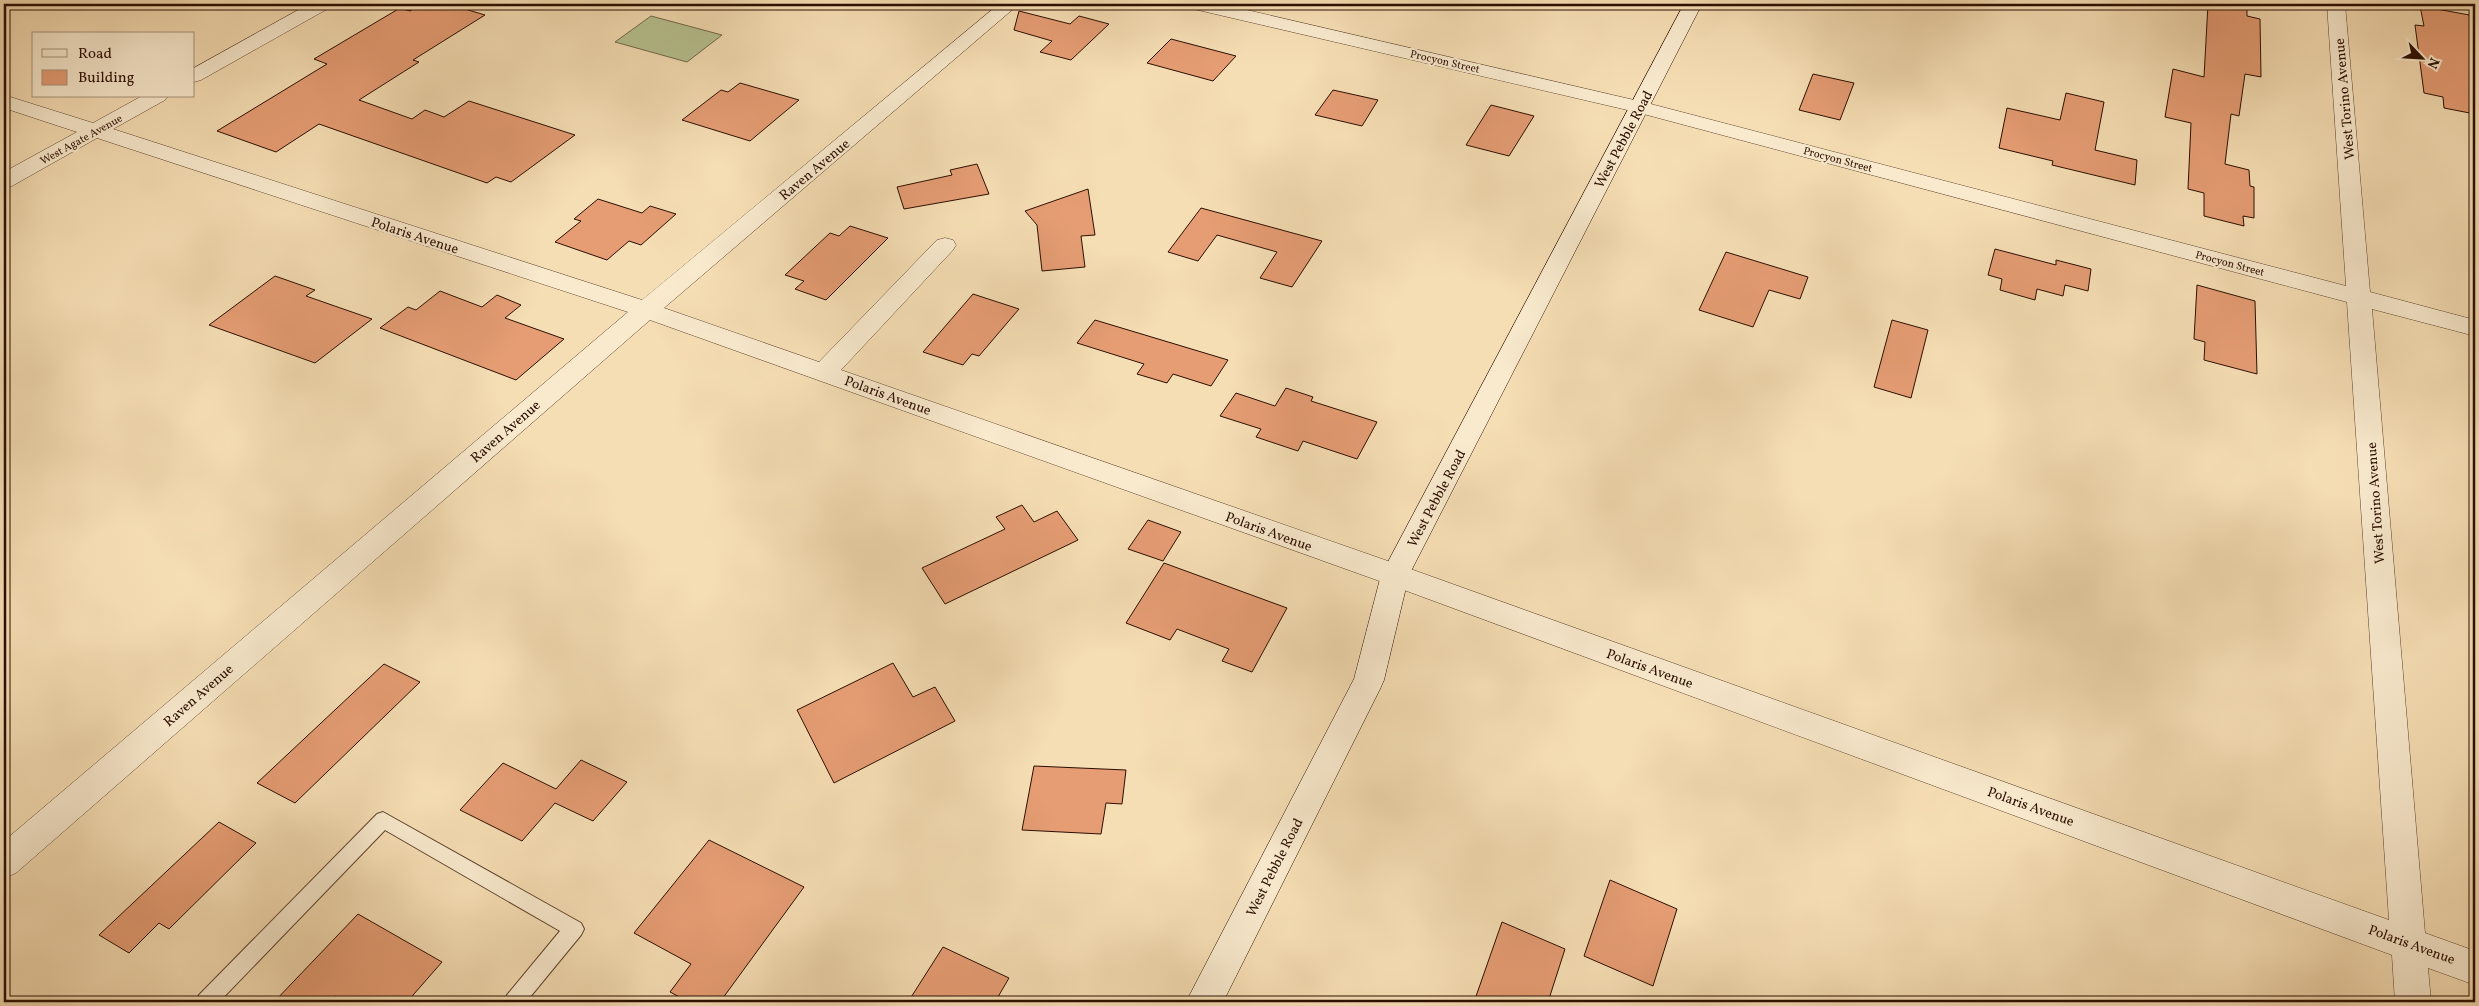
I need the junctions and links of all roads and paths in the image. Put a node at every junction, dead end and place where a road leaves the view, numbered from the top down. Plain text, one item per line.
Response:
1 (322, 4) edge
2 (1010, 4) edge
3 (1198, 4) edge
4 (1694, 4) edge
5 (2336, 4) edge
6 (195, 75) edge
7 (154, 98) edge
8 (4, 100) edge
9 (1640, 106) junction
10 (96, 131) junction
11 (4, 181) edge
12 (945, 244) dead end
13 (2359, 297) junction
14 (646, 310) junction
15 (2475, 328) edge
16 (824, 372) junction
17 (1395, 575) junction
18 (4, 862) edge
19 (2409, 943) junction
20 (2475, 968) edge
21 (206, 1002) edge
22 (514, 1002) edge
23 (1204, 1002) edge
24 (2413, 1002) edge

1 - 6 street
2 - 14 street, Raven Avenue
3 - 9 street, Procyon Street
4 - 9 street, West Pebble Road
5 - 13 street, West Torino Avenue
7 - 10 street, West Agate Avenue
8 - 10 street, Polaris Avenue
9 - 13 street, Procyon Street
9 - 17 street, West Pebble Road
10 - 11 street, West Agate Avenue
10 - 14 street, Polaris Avenue
12 - 16 street, Polaris Avenue
13 - 15 street, Procyon Street
13 - 19 street, West Torino Avenue
14 - 16 street, Polaris Avenue
14 - 18 street, Raven Avenue
16 - 17 street, Polaris Avenue
17 - 19 street, Polaris Avenue
17 - 23 street, West Pebble Road
19 - 20 street, Polaris Avenue
19 - 24 street, West Torino Avenue
21 - 22 lane

